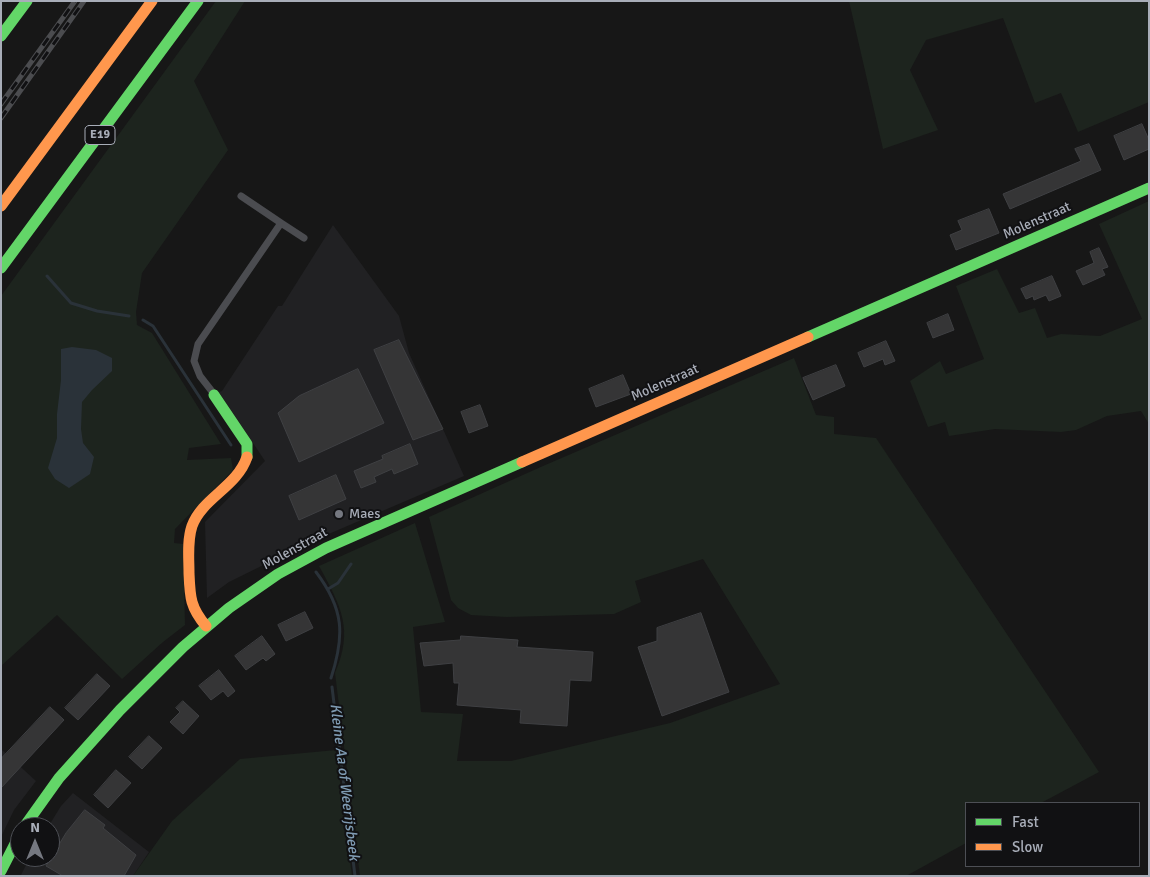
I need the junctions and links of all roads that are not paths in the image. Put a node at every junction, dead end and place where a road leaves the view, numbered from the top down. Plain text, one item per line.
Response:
1 (27, 1) edge
2 (152, 1) edge
3 (198, 1) edge
4 (1, 36) edge
5 (1149, 188) edge
6 (241, 196) dead end
7 (1, 206) edge
8 (281, 223) junction
9 (304, 238) dead end
10 (1, 268) edge
11 (214, 395) joint
12 (206, 626) junction
13 (31, 817) edge
14 (10, 853) edge
15 (1, 871) edge

1 - 4 main road
2 - 7 main road, E19
3 - 10 main road, E19
5 - 12 main road, Molenstraat
6 - 8 lane
8 - 9 lane
8 - 11 lane
11 - 12 main road
12 - 13 main road, Molenstraat
14 - 15 main road

